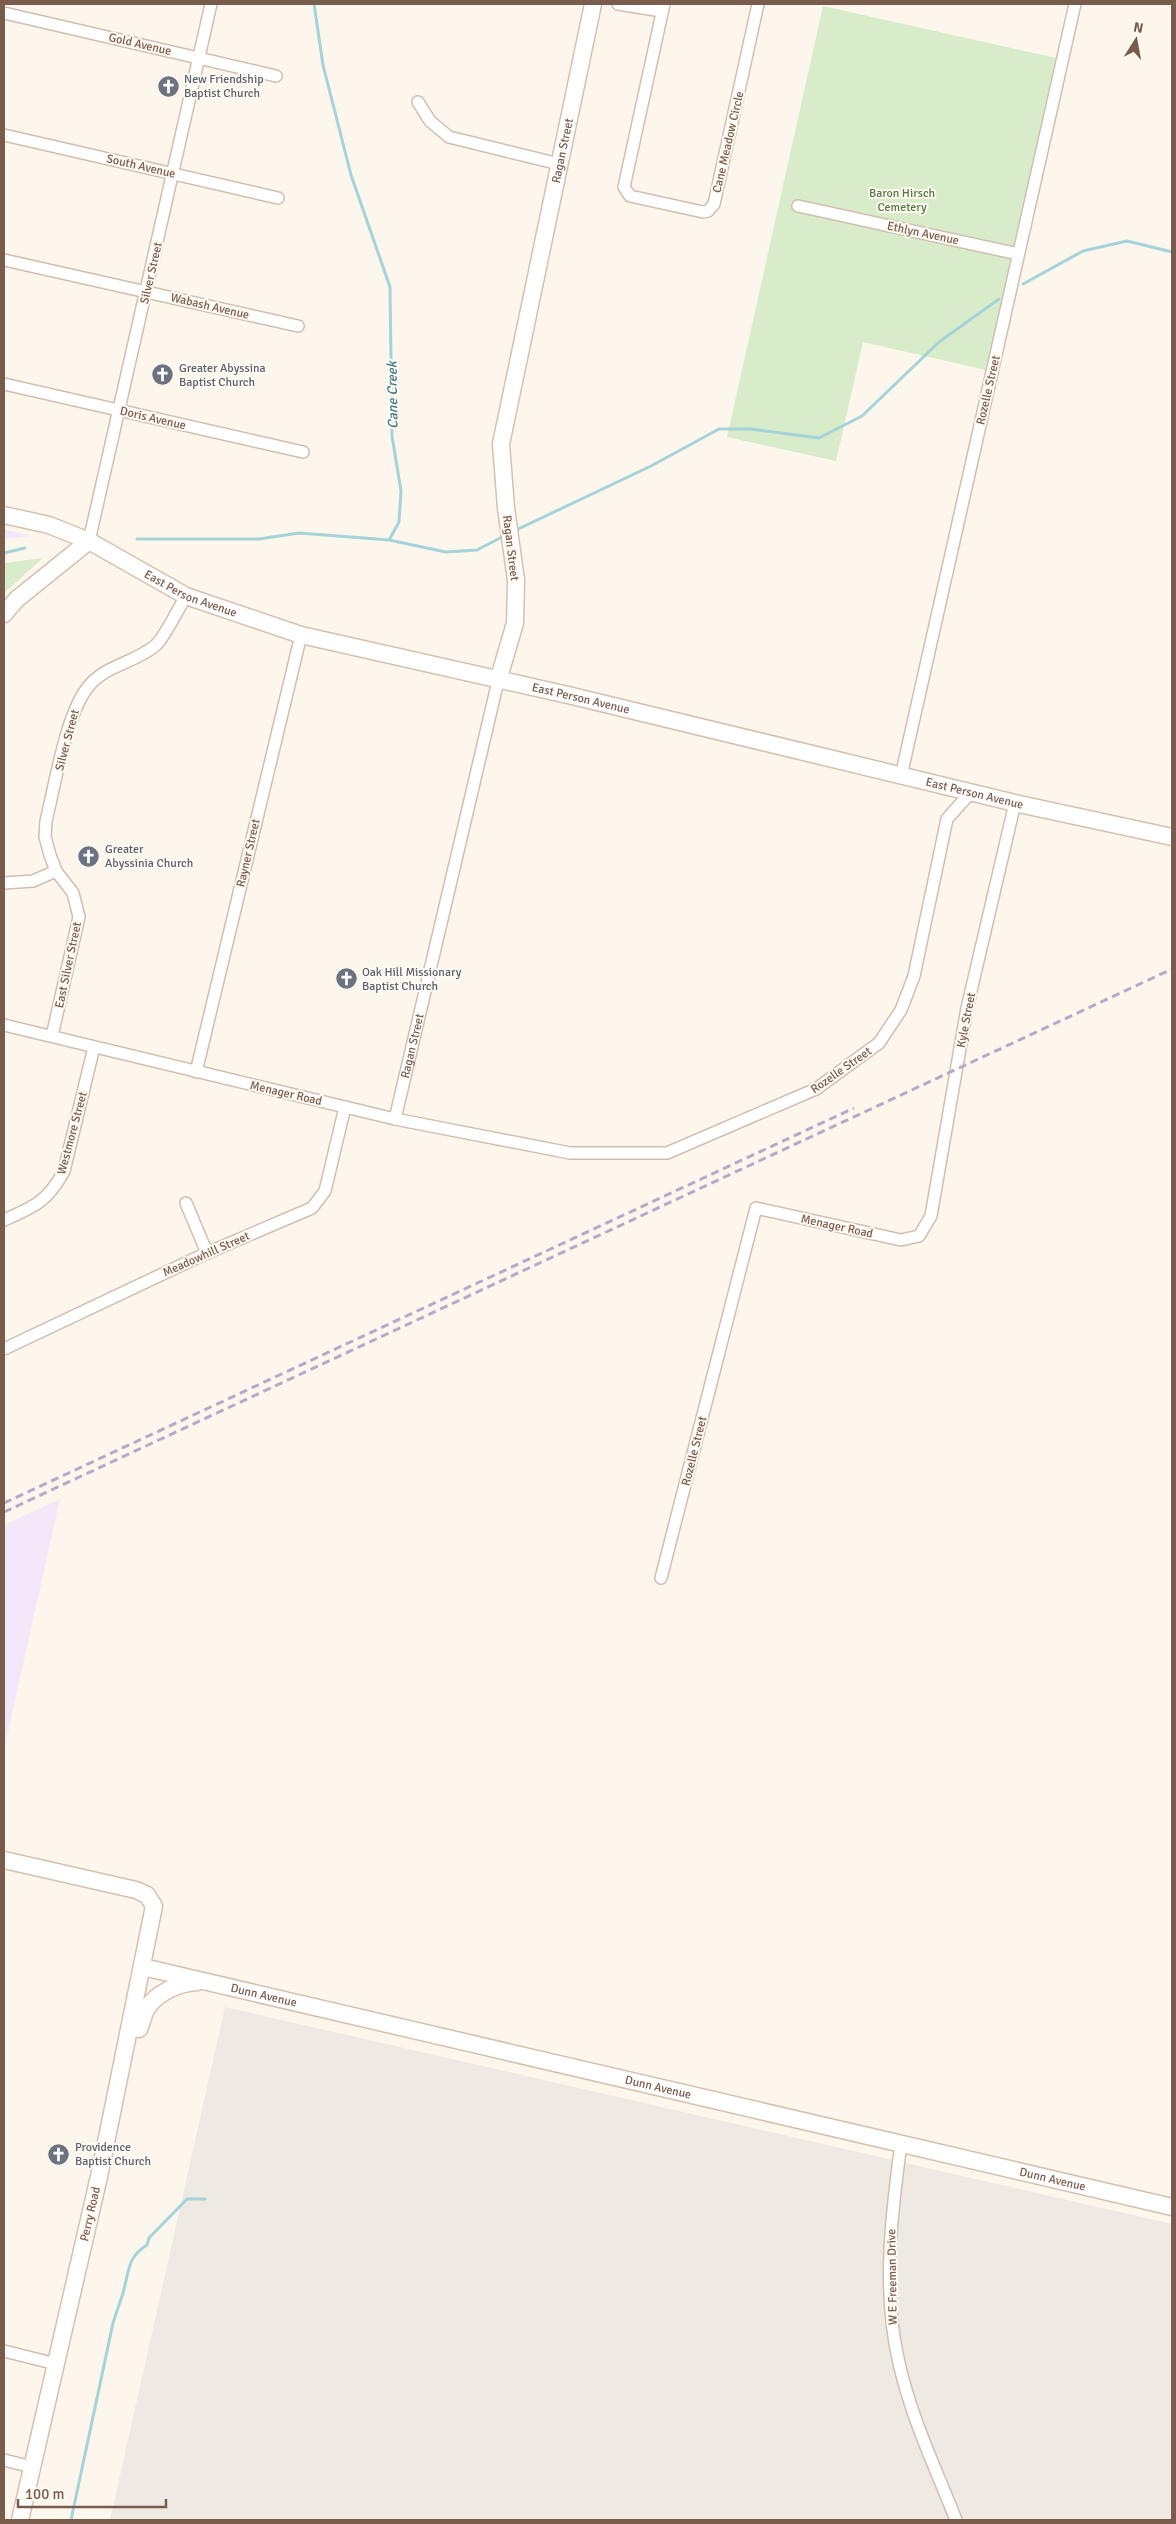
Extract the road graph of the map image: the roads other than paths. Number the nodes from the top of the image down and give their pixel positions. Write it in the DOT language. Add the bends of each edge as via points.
graph roads {
  1 [pos="211,4"];
  2 [pos="593,4"];
  3 [pos="618,4"];
  4 [pos="758,4"];
  5 [pos="1075,4"];
  6 [pos="663,8"];
  7 [pos="4,13"];
  8 [pos="199,58"];
  9 [pos="276,76"];
  10 [pos="418,102"];
  11 [pos="4,135"];
  12 [pos="559,164"];
  13 [pos="173,174"];
  14 [pos="278,198"];
  15 [pos="798,206"];
  16 [pos="1018,254"];
  17 [pos="4,260"];
  18 [pos="146,292"];
  19 [pos="298,326"];
  20 [pos="4,384"];
  21 [pos="120,411"];
  22 [pos="303,452"];
  23 [pos="4,515"];
  24 [pos="89,541"];
  25 [pos="186,596"];
  26 [pos="4,614"];
  27 [pos="300,635"];
  28 [pos="498,681"];
  29 [pos="901,776"];
  30 [pos="972,791"];
  31 [pos="1015,804"];
  32 [pos="1172,837"];
  33 [pos="56,871"];
  34 [pos="4,883"];
  35 [pos="4,1025"];
  36 [pos="52,1036"];
  37 [pos="94,1047"];
  38 [pos="196,1072"];
  39 [pos="345,1106"];
  40 [pos="395,1119"];
  41 [pos="570,1153"];
  42 [pos="186,1203"];
  43 [pos="756,1208"];
  44 [pos="4,1220"];
  45 [pos="918,1236"];
  46 [pos="207,1253"];
  47 [pos="4,1349"];
  48 [pos="661,1578"];
  49 [pos="4,1860"];
  50 [pos="143,1967"];
  51 [pos="204,1981"];
  52 [pos="122,2070"];
  53 [pos="901,2144"];
  54 [pos="1172,2208"];
  55 [pos="4,2351"];
  56 [pos="56,2364"];
  57 [pos="4,2460"];
  58 [pos="32,2467"];
  59 [pos="20,2520"];
  60 [pos="956,2520"];
  1 -- 8 [label="street, Silver Street"];
  2 -- 12 [label="main road, Ragan Street"];
  3 -- 6 [label="street"];
  4 -- 6 [label="street, Cane Meadow Circle" via="714,204 708,212 630,196 624,187"];
  5 -- 16 [label="street, Rozelle Street"];
  7 -- 8 [label="street, Gold Avenue"];
  8 -- 9 [label="street, Gold Avenue"];
  8 -- 13 [label="street, Silver Street"];
  10 -- 12 [label="street" via="430,121 449,137"];
  11 -- 13 [label="street, South Avenue"];
  12 -- 28 [label="main road, Ragan Street" via="501,444 516,580 515,623"];
  13 -- 14 [label="street, South Avenue"];
  13 -- 18 [label="street, Silver Street"];
  15 -- 16 [label="street, Ethlyn Avenue"];
  16 -- 29 [label="street, Rozelle Street"];
  17 -- 18 [label="street, Wabash Avenue"];
  18 -- 19 [label="street, Wabash Avenue"];
  18 -- 21 [label="street, Silver Street"];
  20 -- 21 [label="street, Doris Avenue"];
  21 -- 22 [label="street, Doris Avenue"];
  21 -- 24 [label="street, Silver Street"];
  23 -- 24 [label="main road, East Person Avenue" via="49,525"];
  24 -- 25 [label="main road, East Person Avenue"];
  24 -- 26 [label="main road" via="17,599"];
  25 -- 27 [label="main road, East Person Avenue"];
  25 -- 33 [label="street, Silver Street" via="156,644 104,672 88,685 75,705 46,821 45,837"];
  27 -- 28 [label="main road, East Person Avenue"];
  27 -- 38 [label="street, Rayner Street"];
  28 -- 29 [label="main road, East Person Avenue"];
  28 -- 40 [label="street, Ragan Street"];
  29 -- 30 [label="main road, East Person Avenue"];
  30 -- 31 [label="main road, East Person Avenue"];
  30 -- 41 [label="street, Rozelle Street" via="947,819 914,976 901,1010 879,1043 816,1089 666,1153"];
  31 -- 32 [label="main road, East Person Avenue"];
  31 -- 45 [label="street, Kyle Street" via="967,1008 932,1216"];
  33 -- 34 [label="street" via="32,880"];
  33 -- 36 [label="street, East Silver Street" via="73,893 78,917"];
  35 -- 36 [label="street, Menager Road"];
  36 -- 37 [label="street, Menager Road"];
  37 -- 38 [label="street, Menager Road"];
  37 -- 44 [label="street, Westmore Street" via="58,1183 35,1207"];
  38 -- 39 [label="street, Menager Road"];
  39 -- 40 [label="street, Menager Road"];
  39 -- 46 [label="street, Meadowhill Street" via="325,1191 312,1208"];
  40 -- 41 [label="street, Menager Road"];
  42 -- 46 [label="street"];
  43 -- 45 [label="street, Menager Road" via="901,1240"];
  43 -- 48 [label="street, Rozelle Street"];
  46 -- 47 [label="street, Meadowhill Street"];
  49 -- 50 [label="main road, Perry Road" via="147,1895 154,1906"];
  50 -- 51 [label="main road, Dunn Avenue"];
  50 -- 52 [label="main road, Perry Road"];
  51 -- 52 [label="main road" via="177,1987 159,1996 146,2009"];
  51 -- 53 [label="main road, Dunn Avenue"];
  52 -- 56 [label="main road, Perry Road"];
  53 -- 54 [label="main road, Dunn Avenue"];
  53 -- 60 [label="street, W E Freeman Drive" via="891,2218 891,2316 904,2380"];
  55 -- 56 [label="street"];
  56 -- 58 [label="main road, Perry Road"];
  57 -- 58 [label="street"];
  58 -- 59 [label="main road, Perry Road"];
}
